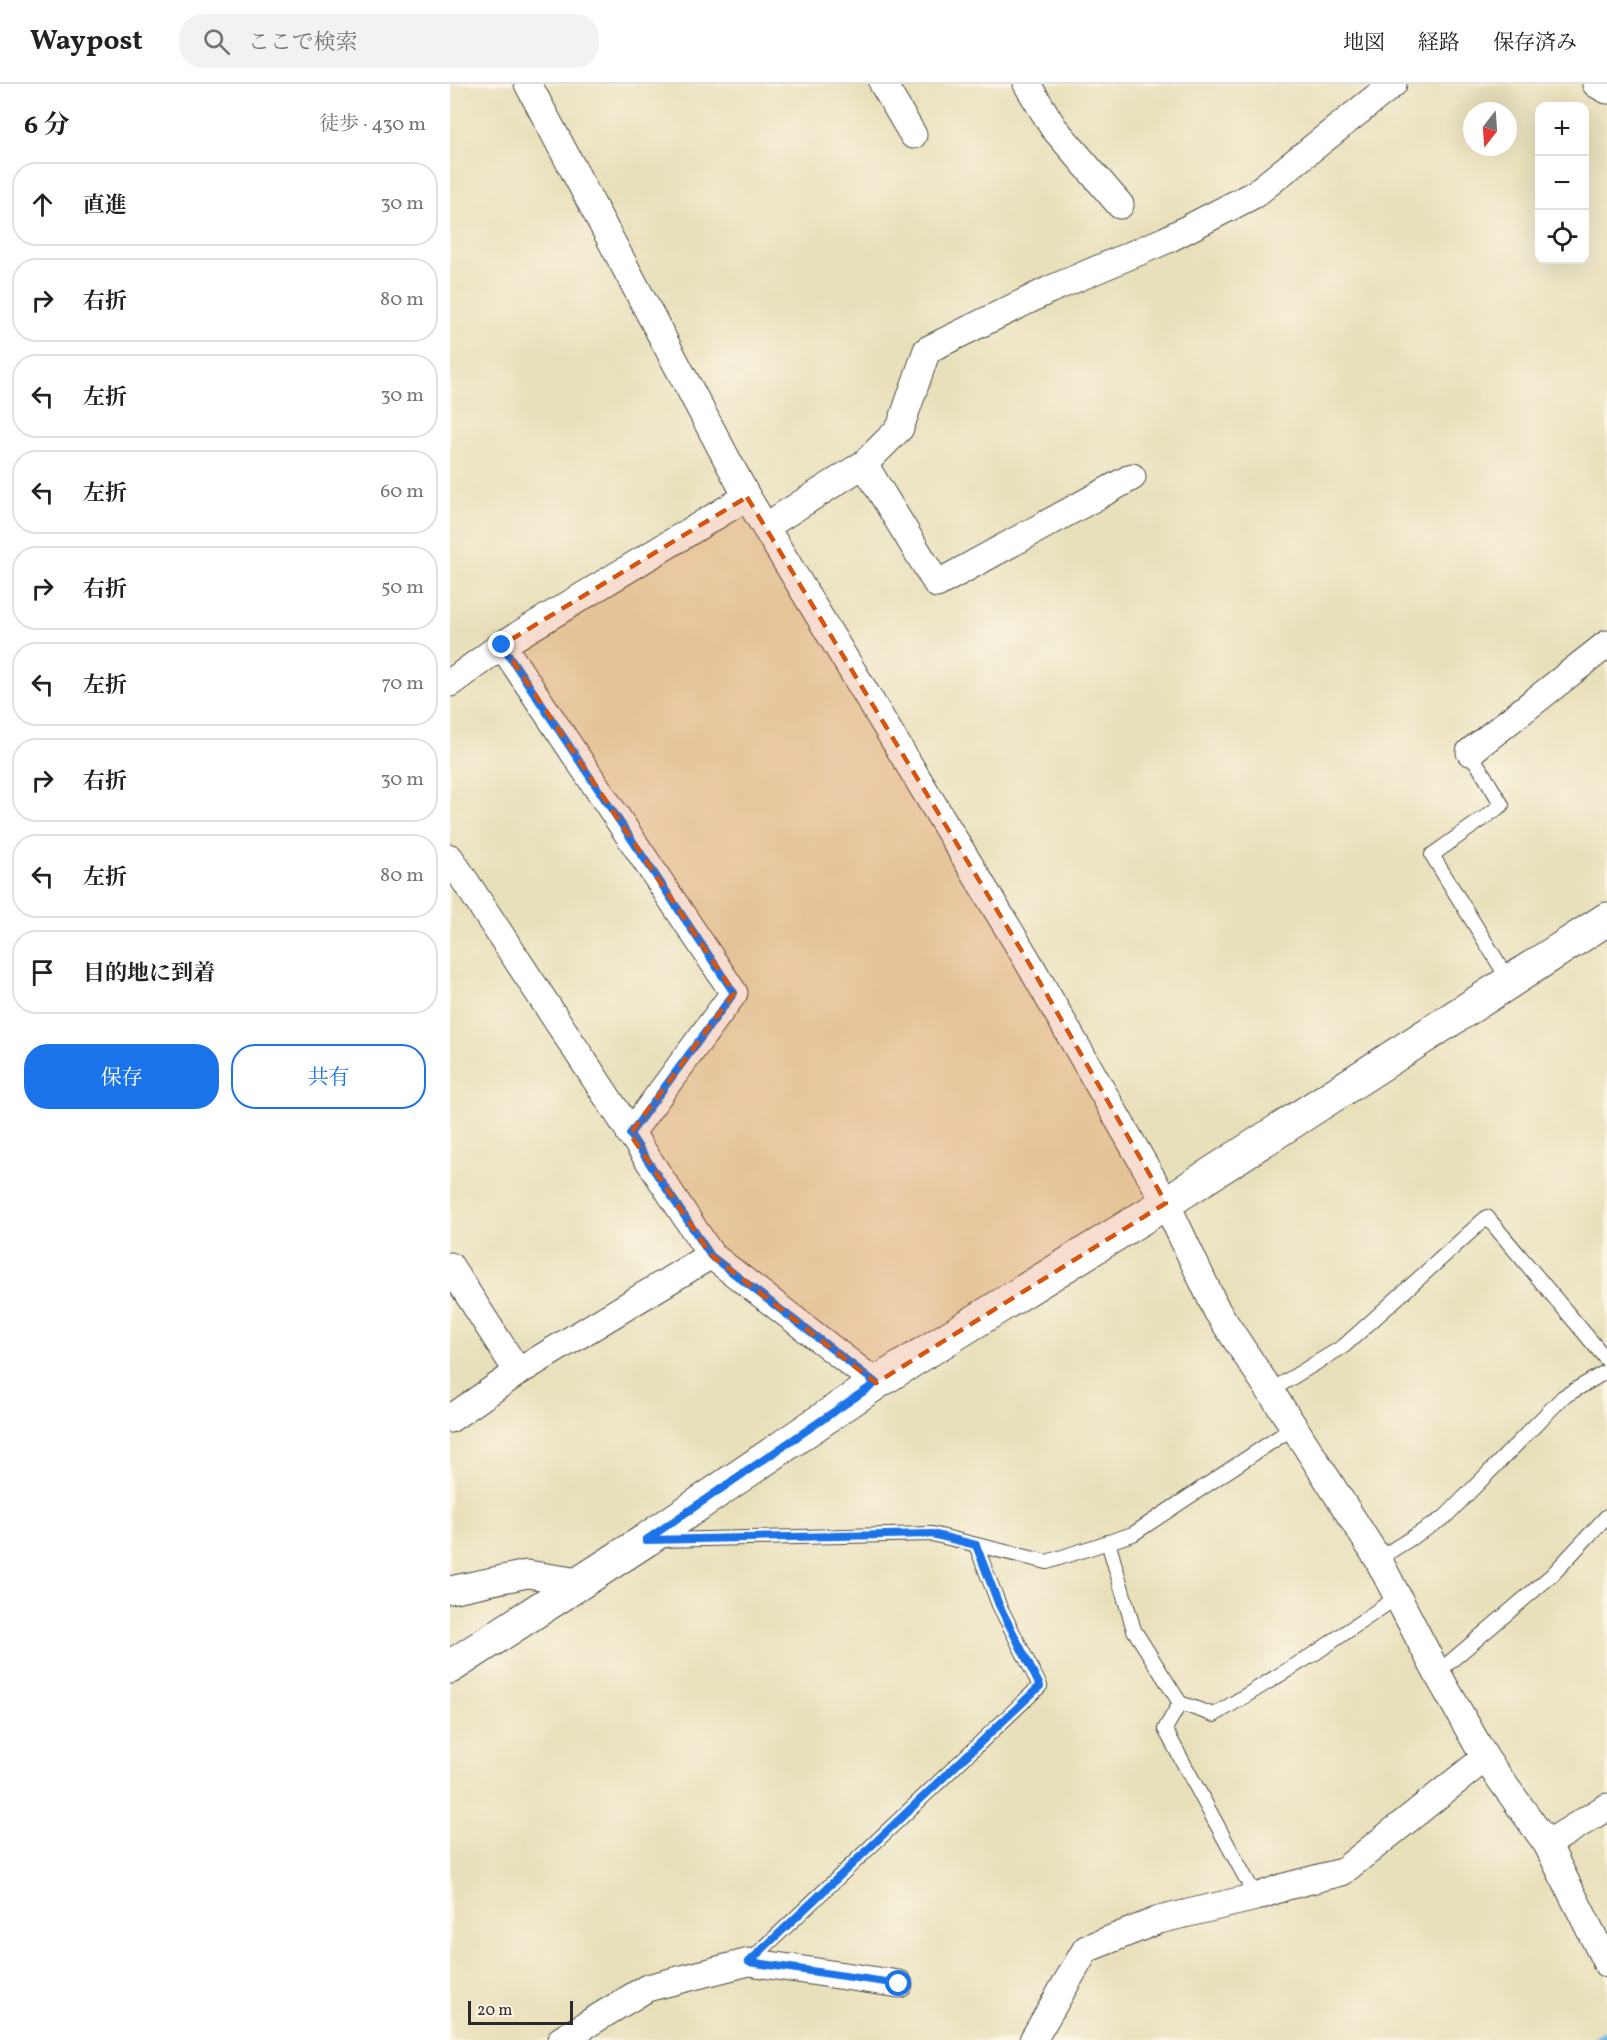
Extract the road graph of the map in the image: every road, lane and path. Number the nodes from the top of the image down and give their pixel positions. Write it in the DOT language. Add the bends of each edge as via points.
graph roads {
  1 [pos="528,84"];
  2 [pos="882,84"];
  3 [pos="1027,84"];
  4 [pos="1393,84"];
  5 [pos="1596,84"];
  6 [pos="1607,90"];
  7 [pos="914,135"];
  8 [pos="1120,205"];
  9 [pos="864,464"];
  10 [pos="1132,477"];
  11 [pos="747,496"];
  12 [pos="765,527"];
  13 [pos="1607,644"];
  14 [pos="502,645"];
  15 [pos="450,683"];
  16 [pos="1470,752"];
  17 [pos="450,858"];
  18 [pos="1607,919"];
  19 [pos="1510,982"];
  20 [pos="630,1134"];
  21 [pos="1166,1203"];
  22 [pos="711,1256"];
  23 [pos="450,1266"];
  24 [pos="1607,1360"];
  25 [pos="1607,1371"];
  26 [pos="518,1372"];
  27 [pos="876,1383"];
  28 [pos="1270,1391"];
  29 [pos="450,1419"];
  30 [pos="1294,1427"];
  31 [pos="1607,1516"];
  32 [pos="646,1540"];
  33 [pos="1108,1542"];
  34 [pos="976,1545"];
  35 [pos="1377,1559"];
  36 [pos="580,1582"];
  37 [pos="450,1590"];
  38 [pos="1397,1598"];
  39 [pos="450,1667"];
  40 [pos="1437,1673"];
  41 [pos="1180,1703"];
  42 [pos="1485,1758"];
  43 [pos="1607,1807"];
  44 [pos="1546,1844"];
  45 [pos="1256,1897"];
  46 [pos="749,1962"];
  47 [pos="1607,1964"];
  48 [pos="899,1984"];
  49 [pos="561,2040"];
  50 [pos="1033,2040"];
  1 -- 11 [label="street"];
  2 -- 7 [label="street"];
  3 -- 8 [label="street" via="1053,127"];
  4 -- 9 [label="street" via="1255,194 1166,240 1049,290 927,350 900,428"];
  5 -- 6 [label="street"];
  9 -- 10 [label="street" via="937,584"];
  9 -- 12 [label="street"];
  11 -- 12 [label="street"];
  11 -- 14 [label="street"];
  12 -- 21 [label="street" via="1026,958"];
  13 -- 16 [label="street"];
  14 -- 15 [label="street"];
  14 -- 20 [label="street" via="734,993"];
  16 -- 19 [label="lane" via="1502,805 1432,855"];
  17 -- 20 [label="street"];
  18 -- 19 [label="street"];
  19 -- 21 [label="street"];
  20 -- 22 [label="street"];
  21 -- 27 [label="street"];
  21 -- 28 [label="street" via="1217,1311"];
  22 -- 26 [label="street"];
  22 -- 27 [label="street"];
  23 -- 26 [label="street"];
  24 -- 28 [label="lane" via="1487,1217 1344,1346"];
  25 -- 35 [label="lane" via="1563,1397 1445,1517"];
  26 -- 29 [label="street"];
  27 -- 32 [label="street"];
  28 -- 30 [label="street"];
  30 -- 33 [label="lane" via="1134,1534"];
  30 -- 35 [label="street"];
  31 -- 40 [label="lane" via="1552,1575"];
  32 -- 34 [label="lane" via="932,1534"];
  32 -- 36 [label="street"];
  33 -- 34 [label="lane" via="1047,1562"];
  33 -- 41 [label="lane" via="1134,1630"];
  34 -- 46 [label="lane" via="999,1605 1040,1686"];
  35 -- 38 [label="street"];
  36 -- 37 [label="street" via="527,1574"];
  36 -- 39 [label="street"];
  38 -- 40 [label="street"];
  38 -- 41 [label="lane" via="1214,1715"];
  40 -- 42 [label="street"];
  41 -- 45 [label="lane" via="1165,1729"];
  42 -- 44 [label="street"];
  42 -- 45 [label="street" via="1342,1872"];
  43 -- 44 [label="street"];
  44 -- 47 [label="street"];
  45 -- 50 [label="street" via="1159,1920 1086,1949"];
  46 -- 48 [label="street"];
  46 -- 49 [label="street" via="647,1988"];
}
